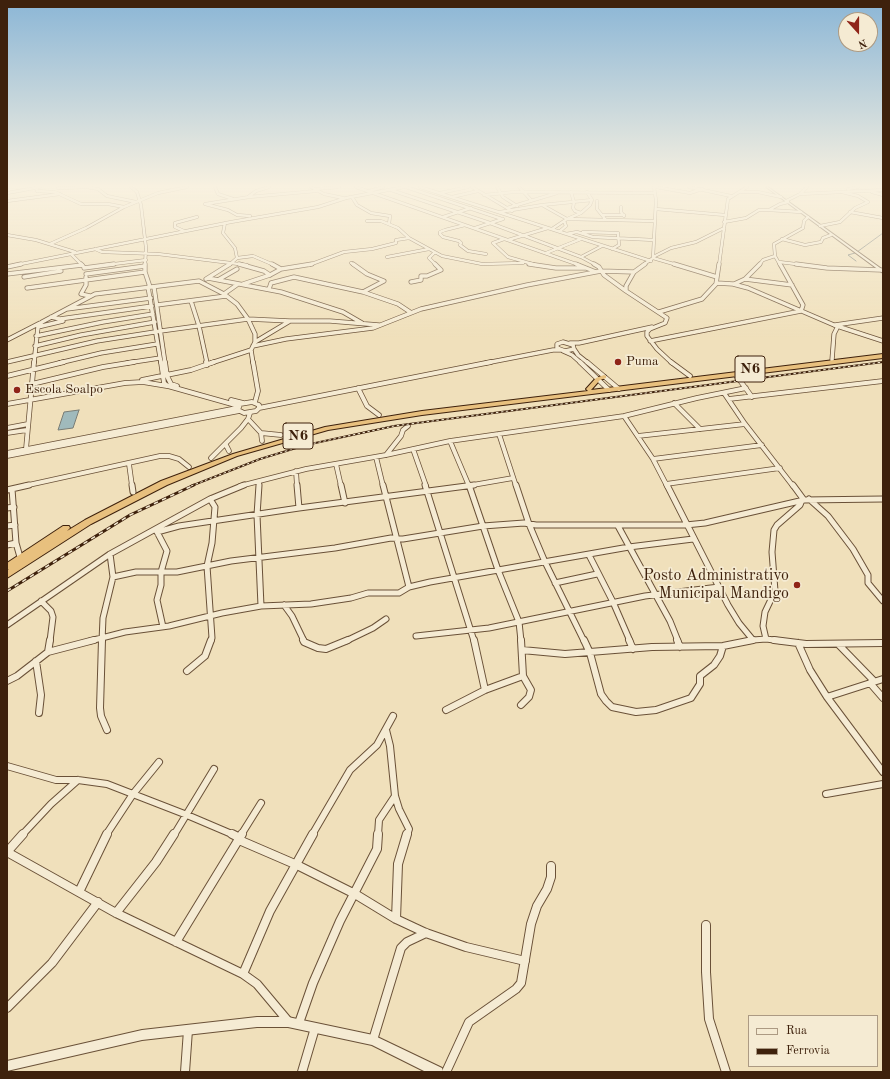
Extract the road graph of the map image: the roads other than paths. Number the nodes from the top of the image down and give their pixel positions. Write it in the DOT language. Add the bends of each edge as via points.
graph roads {
  1 [pos="27,237"];
  2 [pos="65,237"];
  3 [pos="153,237"];
  4 [pos="226,237"];
  5 [pos="443,237"];
  6 [pos="500,237"];
  7 [pos="516,237"];
  8 [pos="529,237"];
  9 [pos="576,237"];
  10 [pos="598,237"];
  11 [pos="705,237"];
  12 [pos="723,237"];
  13 [pos="786,237"];
  14 [pos="825,237"];
  15 [pos="834,237"];
  16 [pos="409,238"];
  17 [pos="145,239"];
  18 [pos="504,239"];
  19 [pos="581,239"];
  20 [pos="619,239"];
  21 [pos="782,239"];
  22 [pos="508,240"];
  23 [pos="654,240"];
  24 [pos="50,244"];
  25 [pos="602,246"];
  26 [pos="429,248"];
  27 [pos="558,248"];
  28 [pos="95,249"];
  29 [pos="612,249"];
  30 [pos="76,253"];
  31 [pos="434,253"];
  32 [pos="546,253"];
  33 [pos="71,254"];
  34 [pos="146,254"];
  35 [pos="486,254"];
  36 [pos="775,256"];
  37 [pos="387,257"];
  38 [pos="581,257"];
  39 [pos="237,258"];
  40 [pos="653,259"];
  41 [pos="146,260"];
  42 [pos="779,262"];
  43 [pos="351,263"];
  44 [pos="523,263"];
  45 [pos="230,264"];
  46 [pos="145,266"];
  47 [pos="7,267"];
  48 [pos="83,267"];
  49 [pos="587,268"];
  50 [pos="237,269"];
  51 [pos="280,269"];
  52 [pos="882,270"];
  53 [pos="145,272"];
  54 [pos="597,272"];
  55 [pos="601,272"];
  56 [pos="634,272"];
  57 [pos="7,274"];
  58 [pos="86,274"];
  59 [pos="270,275"];
  60 [pos="24,277"];
  61 [pos="717,277"];
  62 [pos="208,278"];
  63 [pos="86,279"];
  64 [pos="745,279"];
  65 [pos="199,280"];
  66 [pos="218,280"];
  67 [pos="411,282"];
  68 [pos="717,283"];
  69 [pos="238,284"];
  70 [pos="243,284"];
  71 [pos="733,284"];
  72 [pos="792,285"];
  73 [pos="151,287"];
  74 [pos="28,288"];
  75 [pos="269,289"];
  76 [pos="626,290"];
  77 [pos="363,292"];
  78 [pos="155,294"];
  79 [pos="225,295"];
  80 [pos="90,296"];
  81 [pos="191,301"];
  82 [pos="154,308"];
  83 [pos="64,310"];
  84 [pos="801,311"];
  85 [pos="410,312"];
  86 [pos="659,312"];
  87 [pos="51,317"];
  88 [pos="79,317"];
  89 [pos="883,318"];
  90 [pos="248,319"];
  91 [pos="290,321"];
  92 [pos="42,322"];
  93 [pos="362,323"];
  94 [pos="199,326"];
  95 [pos="380,326"];
  96 [pos="657,326"];
  97 [pos="836,326"];
  98 [pos="38,327"];
  99 [pos="161,334"];
  100 [pos="36,336"];
  101 [pos="156,337"];
  102 [pos="7,340"];
  103 [pos="883,340"];
  104 [pos="650,342"];
  105 [pos="570,343"];
  106 [pos="579,343"];
  107 [pos="35,346"];
  108 [pos="253,346"];
  109 [pos="556,346"];
  110 [pos="574,348"];
  111 [pos="562,350"];
  112 [pos="164,351"];
  113 [pos="159,354"];
  114 [pos="883,355"];
  115 [pos="34,356"];
  116 [pos="832,360"];
  117 [pos="7,362"];
  118 [pos="165,362"];
  119 [pos="160,363"];
  120 [pos="207,365"];
  121 [pos="166,368"];
  122 [pos="161,369"];
  123 [pos="33,370"];
  124 [pos="736,375"];
  125 [pos="7,376"];
  126 [pos="167,376"];
  127 [pos="690,376"];
  128 [pos="162,377"];
  129 [pos="604,377"];
  130 [pos="597,380"];
  131 [pos="883,381"];
  132 [pos="125,383"];
  133 [pos="32,384"];
  134 [pos="168,386"];
  135 [pos="618,387"];
  136 [pos="358,388"];
  137 [pos="746,388"];
  138 [pos="589,389"];
  139 [pos="607,389"];
  140 [pos="724,393"];
  141 [pos="752,397"];
  142 [pos="729,399"];
  143 [pos="30,400"];
  144 [pos="243,403"];
  145 [pos="674,403"];
  146 [pos="7,404"];
  147 [pos="257,405"];
  148 [pos="238,408"];
  149 [pos="250,413"];
  150 [pos="379,415"];
  151 [pos="624,416"];
  152 [pos="248,418"];
  153 [pos="28,424"];
  154 [pos="744,424"];
  155 [pos="408,426"];
  156 [pos="7,428"];
  157 [pos="700,429"];
  158 [pos="27,430"];
  159 [pos="7,433"];
  160 [pos="260,433"];
  161 [pos="499,434"];
  162 [pos="281,435"];
  163 [pos="638,436"];
  164 [pos="262,441"];
  165 [pos="450,442"];
  166 [pos="762,445"];
  167 [pos="227,448"];
  168 [pos="26,449"];
  169 [pos="413,449"];
  170 [pos="7,453"];
  171 [pos="386,455"];
  172 [pos="7,456"];
  173 [pos="376,457"];
  174 [pos="653,459"];
  175 [pos="129,464"];
  176 [pos="336,464"];
  177 [pos="189,467"];
  178 [pos="780,468"];
  179 [pos="296,471"];
  180 [pos="513,478"];
  181 [pos="259,481"];
  182 [pos="666,484"];
  183 [pos="469,486"];
  184 [pos="10,490"];
  185 [pos="133,492"];
  186 [pos="428,492"];
  187 [pos="385,498"];
  188 [pos="210,499"];
  189 [pos="883,499"];
  190 [pos="805,500"];
  191 [pos="345,503"];
  192 [pos="14,507"];
  193 [pos="7,508"];
  194 [pos="299,508"];
  195 [pos="257,515"];
  196 [pos="215,521"];
  197 [pos="15,524"];
  198 [pos="529,524"];
  199 [pos="686,525"];
  200 [pos="7,526"];
  201 [pos="483,526"];
  202 [pos="618,526"];
  203 [pos="156,530"];
  204 [pos="442,531"];
  205 [pos="396,539"];
  206 [pos="693,540"];
  207 [pos="16,543"];
  208 [pos="7,545"];
  209 [pos="630,547"];
  210 [pos="110,554"];
  211 [pos="589,556"];
  212 [pos="20,557"];
  213 [pos="259,558"];
  214 [pos="545,562"];
  215 [pos="7,566"];
  216 [pos="207,566"];
  217 [pos="498,570"];
  218 [pos="161,572"];
  219 [pos="597,574"];
  220 [pos="7,575"];
  221 [pos="113,577"];
  222 [pos="454,578"];
  223 [pos="555,582"];
  224 [pos="409,587"];
  225 [pos="719,587"];
  226 [pos="657,595"];
  227 [pos="41,601"];
  228 [pos="883,601"];
  229 [pos="613,602"];
  230 [pos="284,605"];
  231 [pos="261,606"];
  232 [pos="569,612"];
  233 [pos="211,615"];
  234 [pos="386,619"];
  235 [pos="519,622"];
  236 [pos="7,625"];
  237 [pos="163,627"];
  238 [pos="472,630"];
  239 [pos="416,636"];
  240 [pos="104,637"];
  241 [pos="766,639"];
  242 [pos="753,640"];
  243 [pos="798,643"];
  244 [pos="883,643"];
  245 [pos="838,644"];
  246 [pos="723,646"];
  247 [pos="680,647"];
  248 [pos="633,649"];
  249 [pos="522,650"];
  250 [pos="48,652"];
  251 [pos="590,653"];
  252 [pos="36,661"];
  253 [pos="186,671"];
  254 [pos="523,676"];
  255 [pos="883,679"];
  256 [pos="7,681"];
  257 [pos="872,682"];
  258 [pos="485,690"];
  259 [pos="827,697"];
  260 [pos="883,698"];
  261 [pos="521,705"];
  262 [pos="446,710"];
  263 [pos="39,713"];
  264 [pos="393,716"];
  265 [pos="108,730"];
  266 [pos="386,730"];
  267 [pos="160,762"];
  268 [pos="7,766"];
  269 [pos="214,769"];
  270 [pos="883,772"];
  271 [pos="78,780"];
  272 [pos="883,784"];
  273 [pos="133,794"];
  274 [pos="826,794"];
  275 [pos="395,796"];
  276 [pos="261,803"];
  277 [pos="187,815"];
  278 [pos="239,839"];
  279 [pos="7,852"];
  280 [pos="297,865"];
  281 [pos="551,866"];
  282 [pos="79,892"];
  283 [pos="355,894"];
  284 [pos="98,902"];
  285 [pos="116,913"];
  286 [pos="396,919"];
  287 [pos="706,925"];
  288 [pos="426,933"];
  289 [pos="176,942"];
  290 [pos="526,960"];
  291 [pos="243,974"];
  292 [pos="7,1008"];
  293 [pos="293,1022"];
  294 [pos="316,1027"];
  295 [pos="188,1030"];
  296 [pos="373,1040"];
  297 [pos="7,1066"];
  298 [pos="7,1070"];
  299 [pos="185,1072"];
  300 [pos="302,1072"];
  301 [pos="438,1072"];
  302 [pos="446,1072"];
  303 [pos="726,1072"];
  1 -- 24 [label="street"];
  2 -- 24 [label="street"];
  3 -- 17 [label="street"];
  4 -- 39 [label="street" via="235,248"];
  5 -- 35 [label="street" via="462,243 460,245 467,251"];
  6 -- 18 [label="street"];
  7 -- 22 [label="street"];
  8 -- 27 [label="street"];
  9 -- 19 [label="street"];
  10 -- 20 [label="street"];
  11 -- 40 [label="street" via="671,248"];
  12 -- 61 [label="street"];
  13 -- 21 [label="street"];
  14 -- 21 [label="street" via="821,242 805,245"];
  15 -- 52 [label="street"];
  16 -- 26 [label="street"];
  16 -- 51 [label="street" via="372,249 344,252 310,265"];
  17 -- 28 [label="street"];
  17 -- 34 [label="street"];
  18 -- 22 [label="street"];
  18 -- 44 [label="street" via="493,243 508,257"];
  19 -- 25 [label="street"];
  19 -- 27 [label="street"];
  20 -- 23 [label="street"];
  20 -- 29 [label="street" via="619,245"];
  21 -- 36 [label="street" via="774,244"];
  22 -- 32 [label="street"];
  23 -- 40 [label="street"];
  24 -- 30 [label="street"];
  25 -- 29 [label="street"];
  25 -- 38 [label="street"];
  26 -- 31 [label="street"];
  26 -- 37 [label="street"];
  27 -- 32 [label="street"];
  27 -- 38 [label="street"];
  28 -- 30 [label="street"];
  28 -- 34 [label="street" via="102,252"];
  29 -- 40 [label="street"];
  30 -- 33 [label="street"];
  31 -- 44 [label="street" via="482,264"];
  31 -- 67 [label="street" via="429,258 441,270"];
  32 -- 49 [label="street"];
  33 -- 47 [label="street"];
  33 -- 48 [label="street"];
  34 -- 41 [label="street"];
  34 -- 45 [label="street"];
  36 -- 42 [label="street"];
  36 -- 64 [label="street" via="763,260"];
  38 -- 55 [label="street" via="599,267"];
  39 -- 45 [label="street"];
  39 -- 51 [label="street" via="253,256"];
  40 -- 56 [label="street"];
  40 -- 61 [label="street"];
  41 -- 46 [label="street"];
  41 -- 48 [label="street"];
  42 -- 52 [label="street" via="827,268"];
  42 -- 72 [label="street"];
  43 -- 77 [label="street" via="384,281"];
  44 -- 49 [label="street" via="556,268"];
  45 -- 59 [label="street" via="248,266"];
  45 -- 62 [label="street"];
  46 -- 53 [label="street"];
  46 -- 58 [label="street"];
  48 -- 57 [label="street"];
  48 -- 58 [label="street"];
  48 -- 60 [label="street"];
  49 -- 54 [label="street"];
  50 -- 66 [label="street"];
  51 -- 59 [label="street"];
  53 -- 63 [label="street"];
  53 -- 73 [label="street"];
  54 -- 55 [label="street"];
  54 -- 85 [label="street"];
  55 -- 56 [label="street"];
  55 -- 76 [label="street"];
  56 -- 76 [label="street"];
  58 -- 63 [label="street"];
  59 -- 70 [label="street"];
  61 -- 68 [label="street"];
  62 -- 65 [label="street"];
  62 -- 66 [label="street"];
  63 -- 74 [label="street"];
  63 -- 80 [label="street" via="81,294"];
  64 -- 71 [label="street"];
  64 -- 72 [label="street"];
  65 -- 73 [label="street"];
  65 -- 79 [label="street"];
  66 -- 69 [label="street"];
  68 -- 71 [label="street"];
  68 -- 86 [label="street" via="702,299"];
  69 -- 70 [label="street"];
  69 -- 79 [label="street"];
  70 -- 75 [label="street"];
  71 -- 84 [label="street"];
  72 -- 84 [label="street" via="803,306"];
  73 -- 78 [label="street"];
  73 -- 80 [label="street"];
  73 -- 82 [label="street"];
  75 -- 77 [label="street" via="271,283 294,277"];
  75 -- 93 [label="street" via="343,312"];
  76 -- 86 [label="street"];
  77 -- 85 [label="street" via="398,304"];
  78 -- 82 [label="street"];
  78 -- 82 [label="street"];
  79 -- 81 [label="street"];
  79 -- 90 [label="street" via="237,304"];
  80 -- 83 [label="street"];
  81 -- 82 [label="street"];
  81 -- 94 [label="street"];
  82 -- 83 [label="street"];
  82 -- 88 [label="street"];
  82 -- 99 [label="street"];
  82 -- 100 [label="street"];
  82 -- 101 [label="street"];
  82 -- 107 [label="street" via="81,335"];
  83 -- 87 [label="street"];
  84 -- 97 [label="street"];
  84 -- 104 [label="street"];
  85 -- 95 [label="street"];
  86 -- 96 [label="street" via="667,320"];
  87 -- 88 [label="street"];
  87 -- 92 [label="street"];
  88 -- 98 [label="street"];
  89 -- 97 [label="street"];
  90 -- 91 [label="street"];
  90 -- 94 [label="street"];
  90 -- 108 [label="street" via="255,334"];
  91 -- 93 [label="street"];
  91 -- 108 [label="street" via="279,326"];
  92 -- 98 [label="street"];
  92 -- 102 [label="street"];
  93 -- 95 [label="street"];
  94 -- 99 [label="street"];
  94 -- 120 [label="street"];
  95 -- 108 [label="street"];
  96 -- 104 [label="street" via="647,332"];
  96 -- 106 [label="street"];
  97 -- 103 [label="street"];
  97 -- 116 [label="street"];
  98 -- 100 [label="street"];
  99 -- 101 [label="street"];
  99 -- 101 [label="street"];
  99 -- 112 [label="street"];
  100 -- 107 [label="street"];
  101 -- 113 [label="street"];
  101 -- 115 [label="street" via="98,342"];
  101 -- 123 [label="street" via="101,354"];
  104 -- 127 [label="street" via="677,368"];
  105 -- 106 [label="street"];
  105 -- 109 [label="street" via="559,343"];
  105 -- 110 [label="street"];
  106 -- 110 [label="street"];
  107 -- 115 [label="street"];
  108 -- 120 [label="street"];
  108 -- 147 [label="street" via="258,386"];
  109 -- 111 [label="street"];
  109 -- 147 [label="street"];
  110 -- 111 [label="street"];
  110 -- 129 [label="street" via="578,355"];
  111 -- 130 [label="street" via="572,355"];
  111 -- 136 [label="street"];
  112 -- 113 [label="street"];
  112 -- 118 [label="street"];
  113 -- 119 [label="street"];
  113 -- 133 [label="street"];
  114 -- 116 [label="highway, N6"];
  114 -- 124 [label="highway, N6"];
  115 -- 117 [label="street"];
  115 -- 123 [label="street"];
  116 -- 127 [label="highway, N6"];
  118 -- 119 [label="street"];
  118 -- 121 [label="street"];
  119 -- 122 [label="street"];
  120 -- 126 [label="street"];
  121 -- 122 [label="street"];
  121 -- 126 [label="street"];
  122 -- 128 [label="street"];
  123 -- 125 [label="street"];
  123 -- 133 [label="street"];
  124 -- 135 [label="highway, N6"];
  124 -- 137 [label="street"];
  126 -- 128 [label="street"];
  126 -- 144 [label="street" via="175,385"];
  127 -- 135 [label="highway, N6"];
  128 -- 132 [label="street"];
  128 -- 134 [label="street"];
  129 -- 130 [label="highway"];
  129 -- 135 [label="street"];
  130 -- 138 [label="highway"];
  130 -- 139 [label="street"];
  131 -- 141 [label="street"];
  132 -- 134 [label="street" via="143,382"];
  132 -- 143 [label="street"];
  133 -- 143 [label="street"];
  134 -- 148 [label="street"];
  135 -- 139 [label="highway, N6"];
  136 -- 147 [label="street"];
  136 -- 150 [label="street" via="367,406"];
  137 -- 140 [label="street"];
  137 -- 141 [label="street"];
  138 -- 139 [label="highway, N6"];
  138 -- 150 [label="highway, N6"];
  139 -- 220 [label="highway, N6" via="360,422 296,436 254,449 199,468 120,504 63,537"];
  140 -- 142 [label="street"];
  140 -- 145 [label="street"];
  141 -- 142 [label="street"];
  142 -- 154 [label="street"];
  143 -- 146 [label="street"];
  143 -- 153 [label="street"];
  144 -- 147 [label="street"];
  144 -- 148 [label="street"];
  145 -- 151 [label="street"];
  145 -- 157 [label="street"];
  147 -- 149 [label="street"];
  148 -- 149 [label="street"];
  148 -- 168 [label="street"];
  148 -- 172 [label="street"];
  149 -- 152 [label="street"];
  150 -- 162 [label="highway, N6"];
  151 -- 161 [label="street"];
  151 -- 163 [label="street"];
  152 -- 160 [label="street"];
  152 -- 167 [label="street"];
  153 -- 156 [label="street"];
  153 -- 158 [label="street"];
  154 -- 157 [label="street"];
  154 -- 166 [label="street"];
  155 -- 171 [label="street"];
  157 -- 163 [label="street"];
  158 -- 159 [label="street"];
  158 -- 168 [label="street"];
  160 -- 162 [label="street"];
  160 -- 164 [label="street"];
  161 -- 165 [label="street"];
  161 -- 180 [label="street"];
  162 -- 164 [label="highway, N6"];
  163 -- 174 [label="street"];
  164 -- 167 [label="highway, N6"];
  165 -- 169 [label="street"];
  165 -- 183 [label="street"];
  166 -- 174 [label="street"];
  166 -- 178 [label="street"];
  167 -- 177 [label="highway, N6"];
  168 -- 170 [label="street"];
  169 -- 171 [label="street"];
  169 -- 186 [label="street"];
  171 -- 173 [label="street"];
  173 -- 176 [label="street"];
  173 -- 187 [label="street"];
  174 -- 182 [label="street"];
  175 -- 177 [label="street" via="146,458 169,456 179,459"];
  175 -- 184 [label="street"];
  175 -- 185 [label="street"];
  176 -- 179 [label="street"];
  176 -- 191 [label="street"];
  177 -- 185 [label="highway, N6"];
  178 -- 182 [label="street"];
  178 -- 190 [label="street"];
  179 -- 181 [label="street"];
  179 -- 194 [label="street"];
  180 -- 183 [label="street"];
  180 -- 198 [label="street"];
  181 -- 188 [label="street" via="236,487"];
  181 -- 195 [label="street"];
  182 -- 199 [label="street"];
  183 -- 186 [label="street"];
  183 -- 201 [label="street"];
  184 -- 192 [label="street"];
  185 -- 212 [label="highway, N6"];
  186 -- 187 [label="street"];
  186 -- 204 [label="street"];
  187 -- 191 [label="street"];
  187 -- 205 [label="street"];
  188 -- 196 [label="street" via="214,507"];
  188 -- 203 [label="street"];
  189 -- 190 [label="street"];
  190 -- 199 [label="street"];
  190 -- 228 [label="street" via="828,516 853,549 868,575 868,583"];
  190 -- 241 [label="street" via="774,530 772,552 775,591 765,612 763,626"];
  191 -- 194 [label="street"];
  192 -- 193 [label="street"];
  192 -- 197 [label="street"];
  194 -- 195 [label="street"];
  195 -- 196 [label="street"];
  195 -- 213 [label="street"];
  196 -- 203 [label="street"];
  196 -- 216 [label="street"];
  197 -- 200 [label="street"];
  197 -- 207 [label="street"];
  198 -- 201 [label="street" via="524,522"];
  198 -- 202 [label="street"];
  198 -- 214 [label="street"];
  199 -- 202 [label="street"];
  199 -- 206 [label="street"];
  201 -- 204 [label="street"];
  201 -- 217 [label="street"];
  202 -- 209 [label="street"];
  203 -- 210 [label="street"];
  203 -- 218 [label="street" via="167,551"];
  204 -- 205 [label="street"];
  204 -- 222 [label="street"];
  205 -- 213 [label="street"];
  205 -- 224 [label="street"];
  206 -- 209 [label="street"];
  206 -- 225 [label="street"];
  207 -- 208 [label="street"];
  207 -- 212 [label="street"];
  209 -- 211 [label="street"];
  209 -- 226 [label="street"];
  210 -- 221 [label="street"];
  210 -- 227 [label="street"];
  211 -- 214 [label="street"];
  211 -- 219 [label="street"];
  212 -- 215 [label="highway, N6"];
  213 -- 216 [label="street"];
  213 -- 231 [label="street"];
  214 -- 217 [label="street"];
  214 -- 223 [label="street"];
  216 -- 218 [label="street" via="177,572"];
  216 -- 233 [label="street"];
  217 -- 222 [label="street"];
  217 -- 235 [label="street"];
  218 -- 221 [label="street" via="136,572"];
  218 -- 237 [label="street" via="157,600"];
  219 -- 223 [label="street"];
  219 -- 229 [label="street"];
  221 -- 240 [label="street" via="103,618"];
  222 -- 224 [label="street"];
  222 -- 238 [label="street"];
  223 -- 232 [label="street"];
  224 -- 230 [label="street" via="399,594 368,593 311,604"];
  225 -- 226 [label="street"];
  225 -- 242 [label="street" via="739,623"];
  226 -- 229 [label="street"];
  226 -- 247 [label="street"];
  227 -- 236 [label="street"];
  227 -- 250 [label="street" via="53,617"];
  229 -- 232 [label="street"];
  229 -- 248 [label="street"];
  230 -- 231 [label="street"];
  230 -- 234 [label="street" via="304,642 318,648 335,646"];
  231 -- 233 [label="street"];
  232 -- 235 [label="street"];
  232 -- 251 [label="street"];
  233 -- 237 [label="street"];
  233 -- 253 [label="street" via="212,638 209,648 205,656"];
  235 -- 238 [label="street"];
  235 -- 249 [label="street"];
  237 -- 240 [label="street"];
  238 -- 239 [label="street"];
  238 -- 258 [label="street"];
  240 -- 250 [label="street"];
  240 -- 265 [label="street" via="100,708"];
  241 -- 242 [label="street"];
  241 -- 243 [label="street"];
  242 -- 246 [label="street"];
  243 -- 245 [label="street"];
  243 -- 259 [label="street" via="807,665"];
  244 -- 245 [label="street"];
  245 -- 257 [label="street"];
  246 -- 247 [label="street"];
  246 -- 251 [label="street" via="714,665 700,676 700,684 691,698 656,710 636,712 612,707 606,701 601,694"];
  247 -- 248 [label="street"];
  248 -- 251 [label="street"];
  249 -- 251 [label="street" via="566,654"];
  249 -- 254 [label="street"];
  250 -- 252 [label="street"];
  252 -- 256 [label="street"];
  252 -- 263 [label="street" via="41,695"];
  254 -- 258 [label="street"];
  254 -- 261 [label="street" via="531,690 529,697"];
  255 -- 257 [label="street"];
  257 -- 259 [label="street"];
  257 -- 260 [label="street"];
  258 -- 262 [label="street"];
  259 -- 270 [label="street"];
  264 -- 266 [label="street"];
  266 -- 275 [label="street"];
  266 -- 280 [label="street" via="378,744 350,770"];
  267 -- 273 [label="street"];
  268 -- 271 [label="street" via="56,780"];
  269 -- 277 [label="street"];
  271 -- 273 [label="street" via="107,784"];
  271 -- 279 [label="street" via="51,804"];
  272 -- 274 [label="street"];
  273 -- 277 [label="street"];
  273 -- 282 [label="street" via="108,830"];
  275 -- 283 [label="street" via="379,820 377,849"];
  275 -- 286 [label="street" via="409,829 398,864"];
  276 -- 278 [label="street"];
  277 -- 278 [label="street"];
  277 -- 285 [label="street" via="156,862"];
  278 -- 280 [label="street"];
  278 -- 289 [label="street"];
  279 -- 282 [label="street"];
  280 -- 283 [label="street"];
  280 -- 291 [label="street" via="270,910"];
  281 -- 290 [label="street" via="551,876 531,924"];
  282 -- 284 [label="street"];
  283 -- 286 [label="street"];
  283 -- 293 [label="street"];
  284 -- 285 [label="street"];
  284 -- 292 [label="street" via="52,963"];
  285 -- 289 [label="street"];
  286 -- 288 [label="street"];
  287 -- 303 [label="street" via="709,1019"];
  288 -- 290 [label="street" via="466,947"];
  288 -- 296 [label="street" via="401,948"];
  289 -- 291 [label="street"];
  290 -- 302 [label="street" via="522,978 516,989 469,1022"];
  291 -- 293 [label="street" via="257,984"];
  293 -- 294 [label="street"];
  293 -- 295 [label="street" via="256,1022"];
  294 -- 296 [label="street"];
  294 -- 300 [label="street"];
  295 -- 297 [label="street" via="142,1035"];
  295 -- 299 [label="street"];
  296 -- 301 [label="street"];
  297 -- 298 [label="street"];
}
